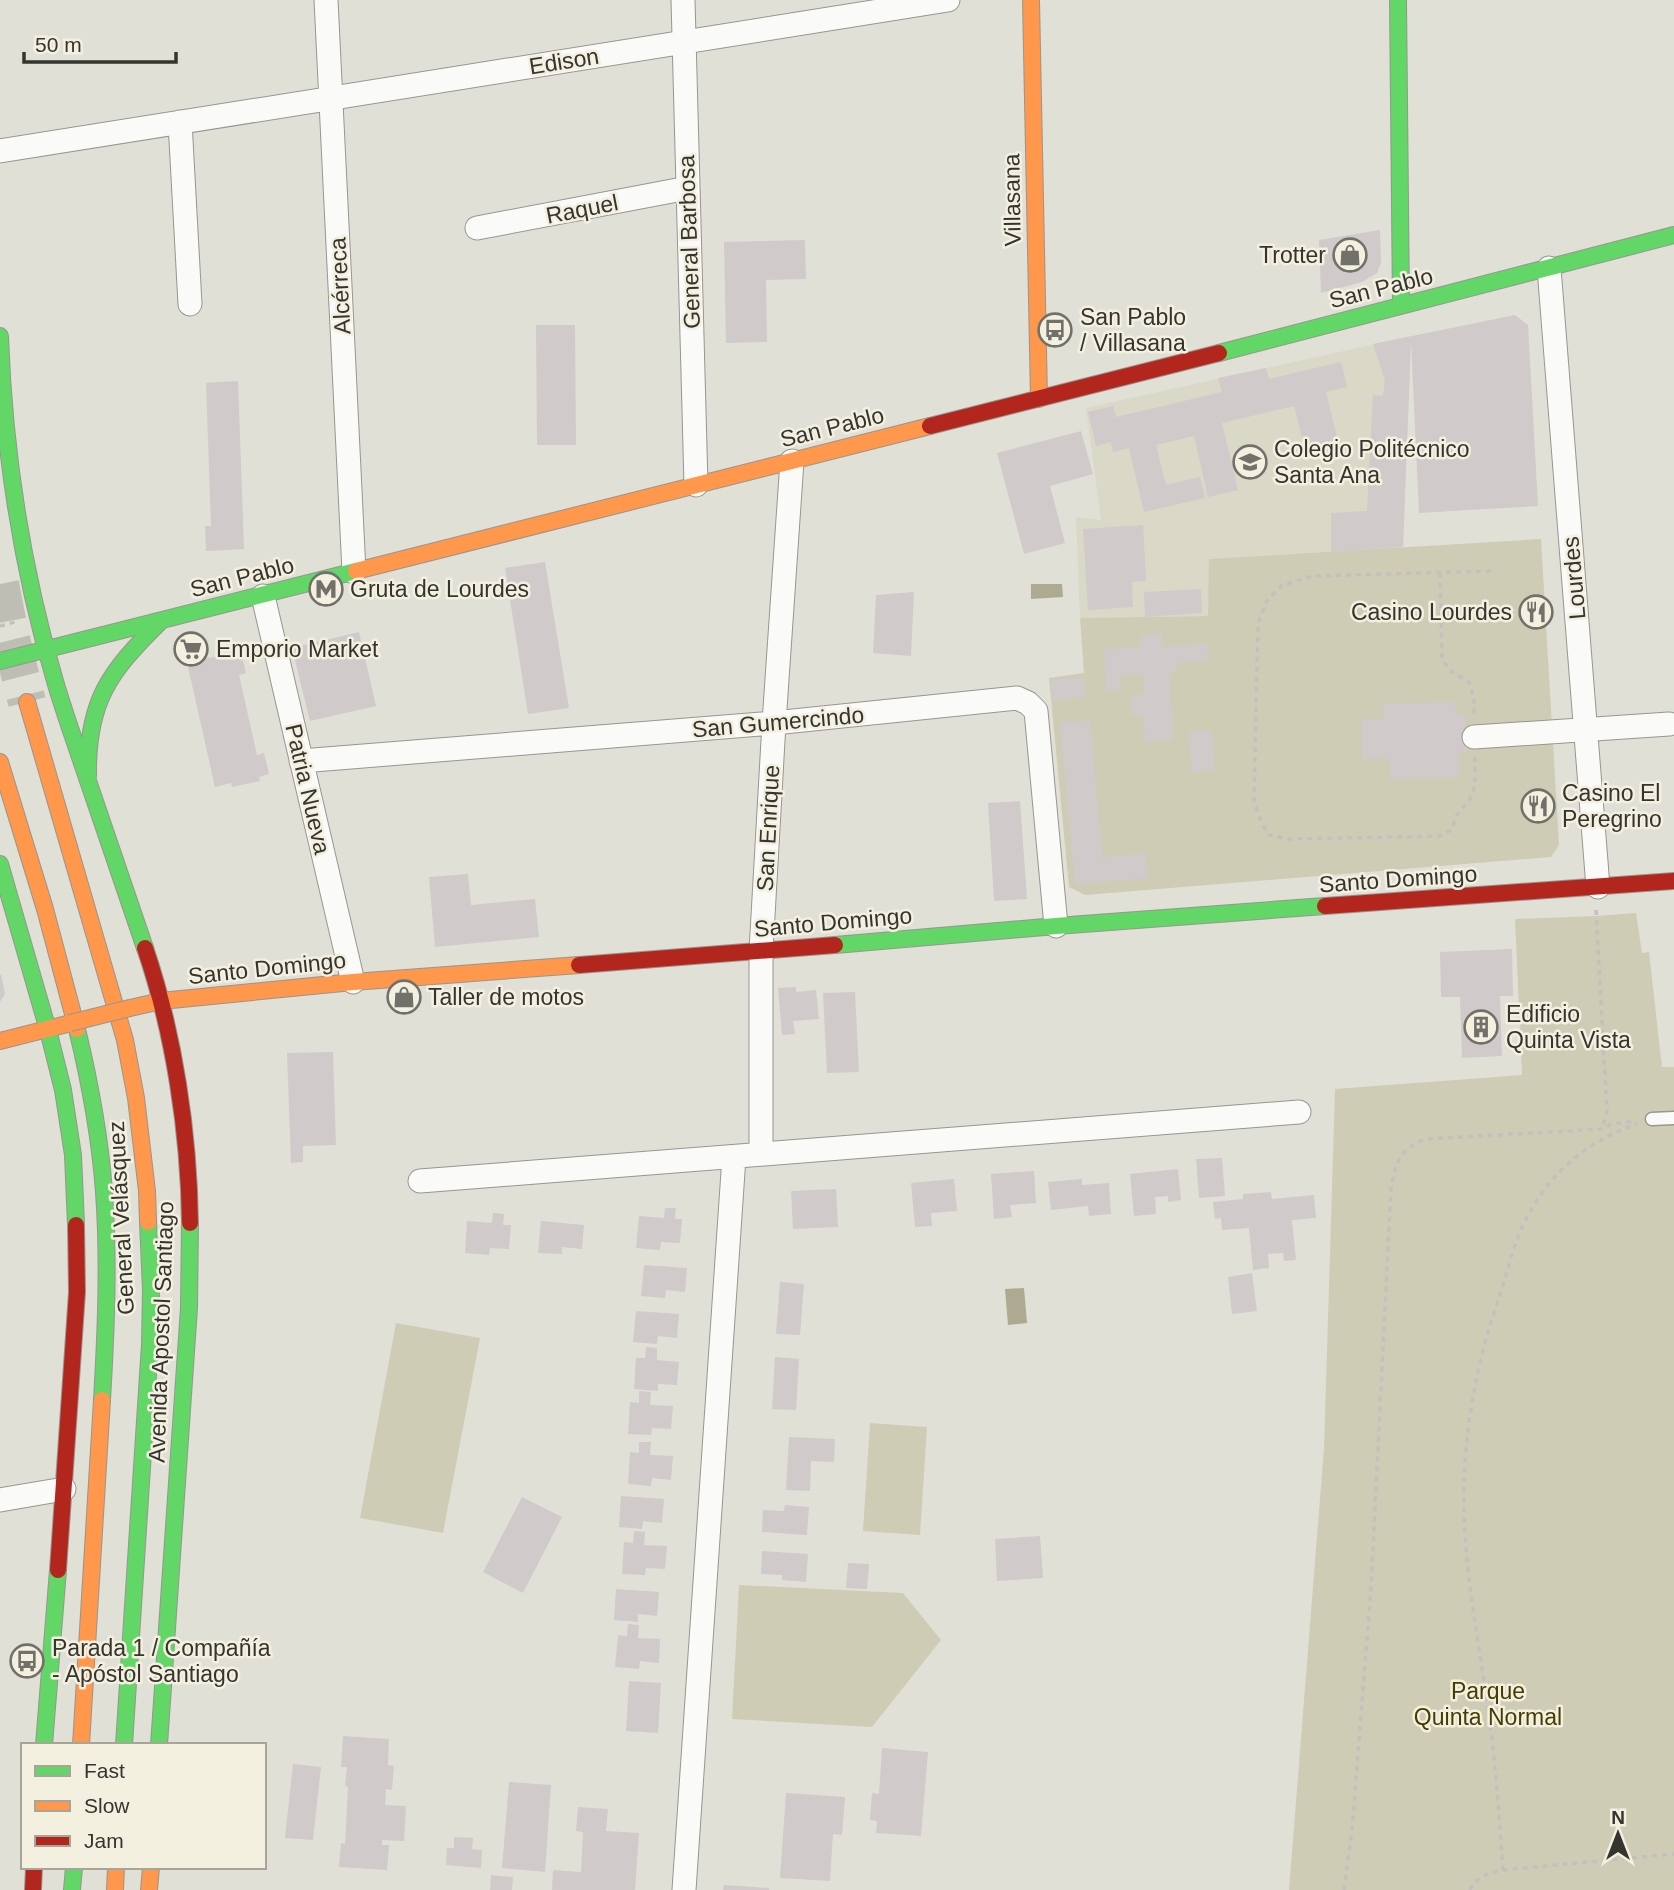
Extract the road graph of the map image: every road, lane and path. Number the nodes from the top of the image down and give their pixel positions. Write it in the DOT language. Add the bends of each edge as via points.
graph roads {
  1 [pos="326,0"];
  2 [pos="683,0"];
  3 [pos="948,0"];
  4 [pos="1031,0"];
  5 [pos="1398,0"];
  6 [pos="684,42"];
  7 [pos="331,99"];
  8 [pos="180,122"];
  9 [pos="0,151"];
  10 [pos="688,188"];
  11 [pos="477,228"];
  12 [pos="1674,235"];
  13 [pos="1549,268"];
  14 [pos="190,304"];
  15 [pos="1401,306"];
  16 [pos="0,337"];
  17 [pos="1038,399"];
  18 [pos="792,461"];
  19 [pos="696,485"];
  20 [pos="354,572"];
  21 [pos="1496,572"];
  22 [pos="1440,573"];
  23 [pos="262,596"];
  24 [pos="161,621"];
  25 [pos="46,649"];
  26 [pos="0,661"];
  27 [pos="27,702"];
  28 [pos="774,723"];
  29 [pos="1669,724"];
  30 [pos="1586,730"];
  31 [pos="1474,737"];
  32 [pos="301,761"];
  33 [pos="0,762"];
  34 [pos="88,776"];
  35 [pos="0,864"];
  36 [pos="1674,881"];
  37 [pos="1598,887"];
  38 [pos="1056,926"];
  39 [pos="761,951"];
  40 [pos="353,982"];
  41 [pos="161,1001"];
  42 [pos="48,1030"];
  43 [pos="0,1041"];
  44 [pos="1299,1112"];
  45 [pos="1674,1118"];
  46 [pos="1652,1119"];
  47 [pos="1602,1129"];
  48 [pos="761,1154"];
  49 [pos="734,1157"];
  50 [pos="420,1181"];
  51 [pos="64,1489"];
  52 [pos="0,1500"];
  53 [pos="44,1743"];
  54 [pos="81,1743"];
  55 [pos="124,1743"];
  56 [pos="159,1743"];
  57 [pos="1674,1854"];
  58 [pos="34,1869"];
  59 [pos="74,1869"];
  60 [pos="116,1869"];
  61 [pos="151,1869"];
  62 [pos="1503,1870"];
  63 [pos="33,1890"];
  64 [pos="72,1890"];
  65 [pos="115,1890"];
  66 [pos="149,1890"];
  67 [pos="684,1890"];
  68 [pos="1344,1890"];
  69 [pos="1470,1890"];
  1 -- 7 [label="street, Alcérreca"];
  2 -- 6 [label="street, General Barbosa"];
  3 -- 6 [label="street, Edison"];
  4 -- 17 [label="main road, Villasana"];
  5 -- 15 [label="main road"];
  6 -- 7 [label="street, Edison"];
  6 -- 10 [label="street, General Barbosa"];
  7 -- 8 [label="street, Edison"];
  7 -- 20 [label="street, Alcérreca"];
  8 -- 9 [label="street, Edison"];
  8 -- 14 [label="street"];
  10 -- 11 [label="street, Raquel"];
  10 -- 19 [label="street, General Barbosa"];
  12 -- 13 [label="main road, San Pablo"];
  13 -- 15 [label="main road, San Pablo"];
  13 -- 30 [label="street, Lourdes"];
  15 -- 17 [label="main road, San Pablo"];
  16 -- 25 [label="main road, Avenida Apostol Santiago" via="11,469"];
  17 -- 18 [label="main road, San Pablo"];
  18 -- 19 [label="main road, San Pablo"];
  18 -- 28 [label="street, San Enrique"];
  19 -- 20 [label="main road, San Pablo"];
  20 -- 23 [label="main road, San Pablo"];
  21 -- 22 [label="path"];
  22 -- 31 [label="path" via="1442,660 1469,682 1474,698"];
  22 -- 31 [label="path" via="1312,576 1281,586 1266,602 1258,624 1254,800 1261,822 1269,835 1289,839 1440,836 1451,830 1475,786"];
  23 -- 24 [label="main road, San Pablo"];
  23 -- 32 [label="street, Patria Nueva"];
  24 -- 25 [label="main road, San Pablo"];
  24 -- 34 [label="main road" via="128,654 98,699 88,737"];
  25 -- 26 [label="main road, San Pablo"];
  25 -- 34 [label="main road, Avenida Apostol Santiago"];
  27 -- 55 [label="main road, General Velásquez" via="125,1040 146,1180 150,1343"];
  28 -- 32 [label="street, San Gumercindo"];
  28 -- 38 [label="street, San Gumercindo" via="1017,698 1028,703 1036,711"];
  28 -- 39 [label="street, San Enrique"];
  29 -- 30 [label="street"];
  30 -- 31 [label="street"];
  30 -- 37 [label="street, Lourdes"];
  32 -- 40 [label="street, Patria Nueva"];
  33 -- 54 [label="main road, General Velásquez" via="75,1015 101,1157 107,1312"];
  34 -- 41 [label="main road, Avenida Apostol Santiago"];
  35 -- 42 [label="main road"];
  36 -- 37 [label="main road, Santo Domingo"];
  37 -- 38 [label="main road, Santo Domingo"];
  37 -- 47 [label="path" via="1607,1112"];
  38 -- 39 [label="main road, Santo Domingo"];
  39 -- 40 [label="main road, Santo Domingo"];
  39 -- 48 [label="street, San Enrique"];
  40 -- 41 [label="main road, Santo Domingo"];
  41 -- 42 [label="main road, Santo Domingo, bridge"];
  41 -- 56 [label="main road, Avenida Apostol Santiago" via="186,1136 191,1254"];
  42 -- 43 [label="main road, Santo Domingo"];
  42 -- 51 [label="main road" via="73,1155 77,1231"];
  44 -- 48 [label="street"];
  45 -- 46 [label="lane"];
  46 -- 47 [label="path"];
  46 -- 62 [label="path" via="1598,1141 1545,1189 1517,1240 1479,1365 1467,1442 1464,1514"];
  47 -- 68 [label="path" via="1426,1139 1405,1150 1398,1160 1391,1188 1371,1588"];
  48 -- 49 [label="street"];
  49 -- 50 [label="street"];
  49 -- 67 [label="street"];
  51 -- 52 [label="street"];
  51 -- 53 [label="main road"];
  57 -- 62 [label="path"];
  58 -- 63 [label="main road"];
  59 -- 64 [label="main road"];
  60 -- 65 [label="main road"];
  61 -- 66 [label="main road"];
  62 -- 69 [label="path" via="1480,1877"];
}
